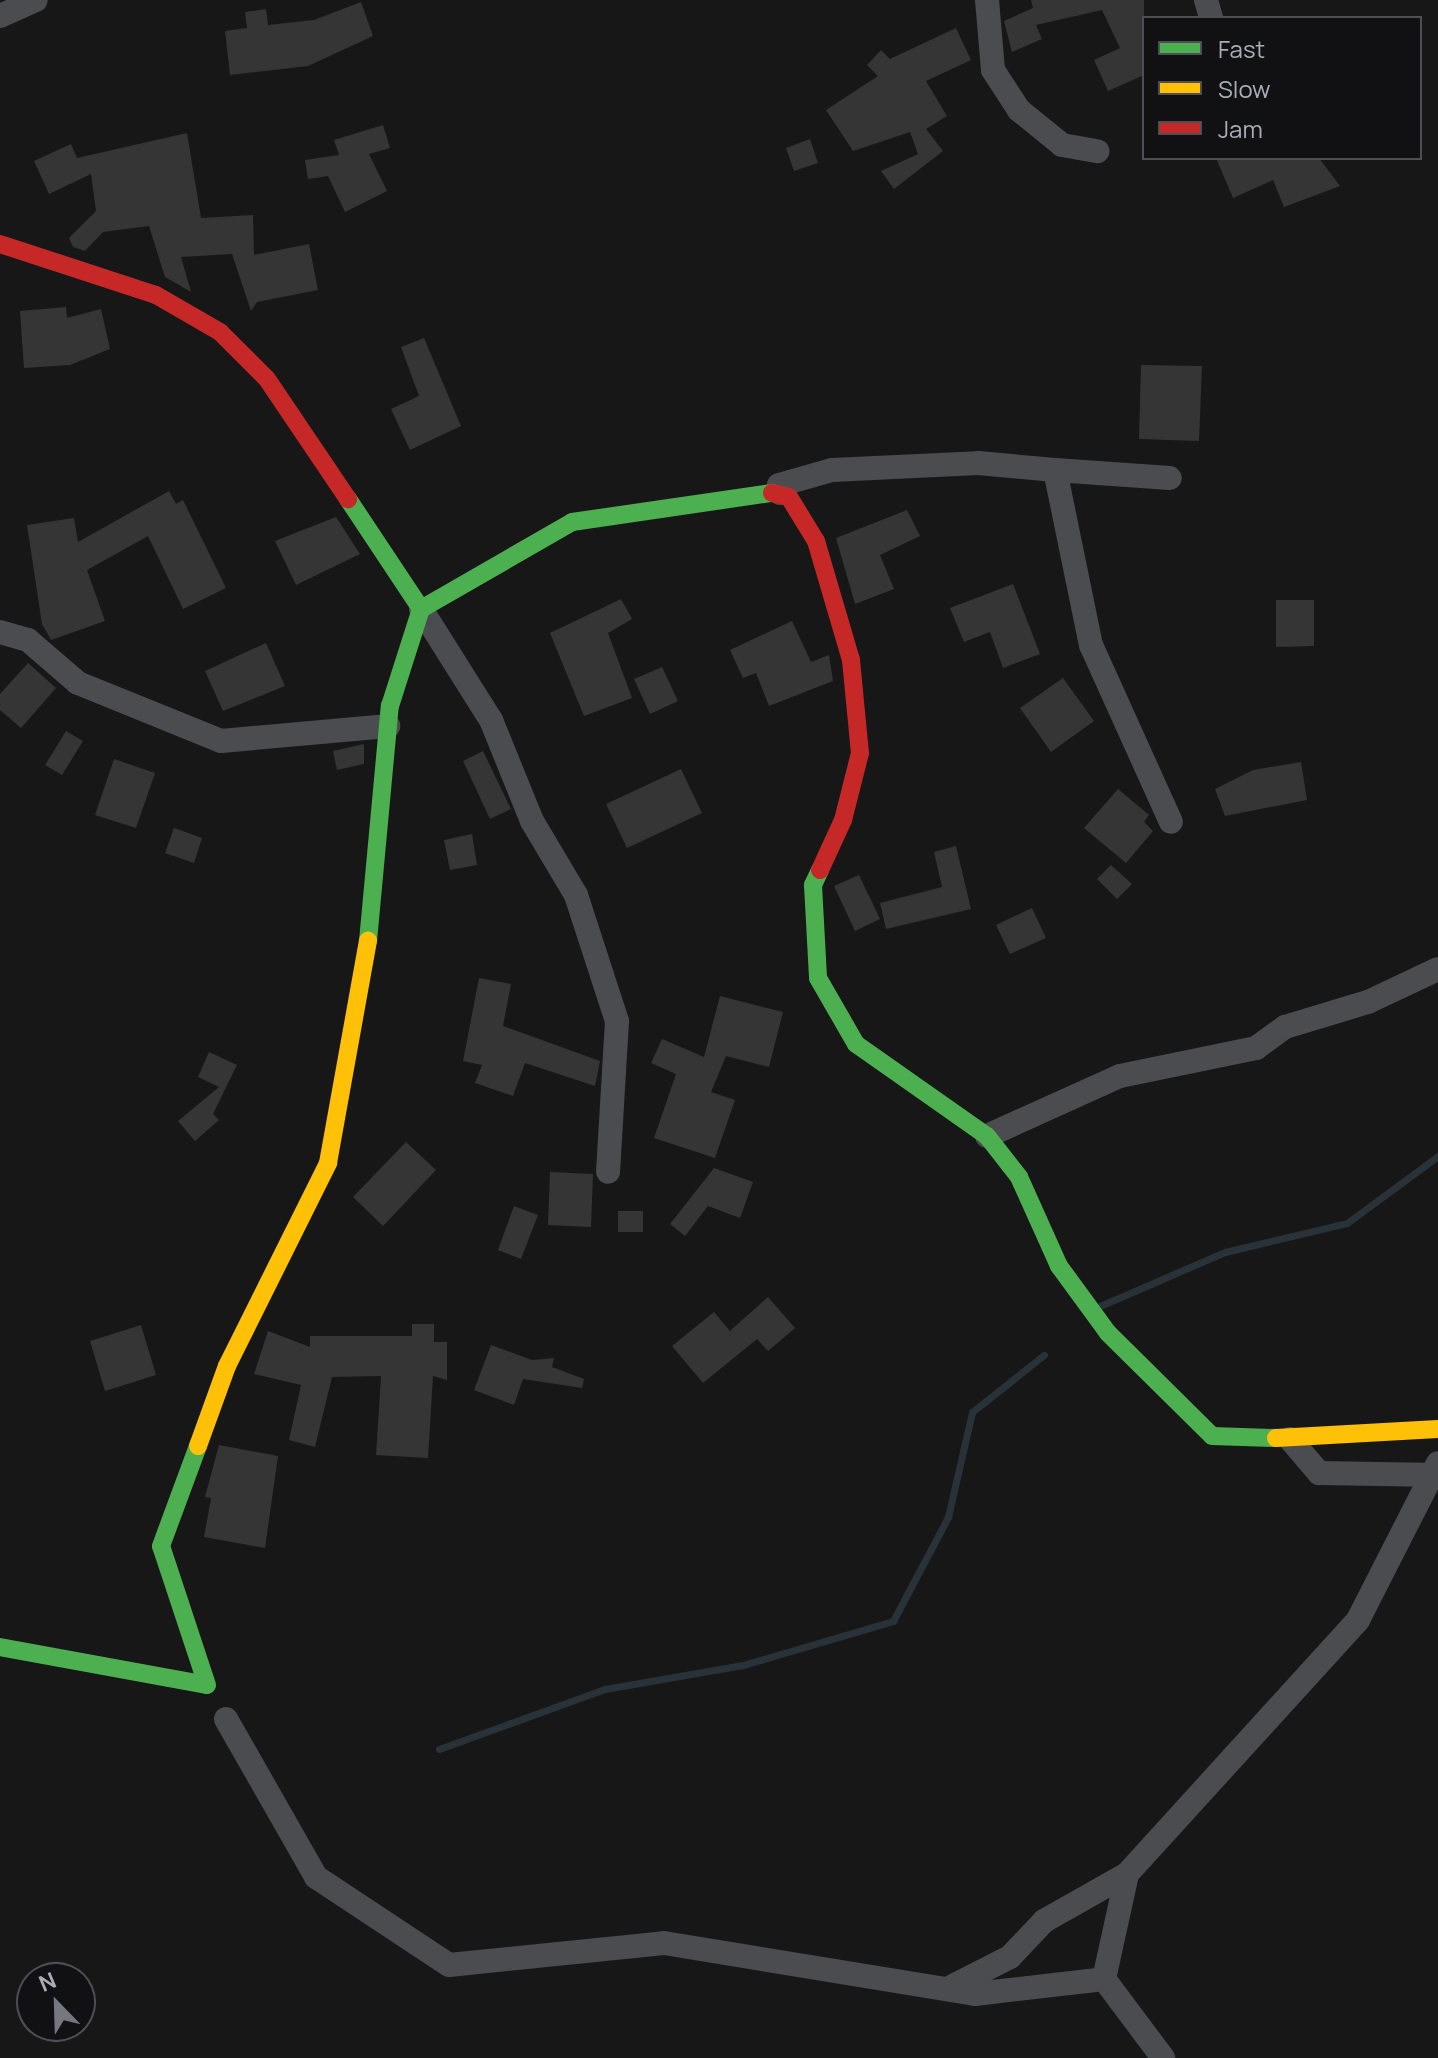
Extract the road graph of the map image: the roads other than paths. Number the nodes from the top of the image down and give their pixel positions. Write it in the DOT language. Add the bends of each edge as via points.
graph roads {
  1 [pos="36,0"];
  2 [pos="987,0"];
  3 [pos="0,16"];
  4 [pos="1097,151"];
  5 [pos="0,244"];
  6 [pos="1055,470"];
  7 [pos="1170,478"];
  8 [pos="780,493"];
  9 [pos="421,609"];
  10 [pos="0,632"];
  11 [pos="388,726"];
  12 [pos="1171,822"];
  13 [pos="1438,969"];
  14 [pos="987,1136"];
  15 [pos="608,1172"];
  16 [pos="1438,1429"];
  17 [pos="1290,1439"];
  18 [pos="1435,1471"];
  19 [pos="0,1647"];
  20 [pos="226,1719"];
  21 [pos="1127,1874"];
  22 [pos="1104,1979"];
  23 [pos="953,1986"];
  24 [pos="1163,2058"];
  1 -- 3 [label="street"];
  2 -- 4 [label="street" via="993,70 1019,110 1062,145"];
  5 -- 9 [label="street" via="156,295 220,332 267,379"];
  6 -- 7 [label="street"];
  6 -- 8 [label="street" via="978,463 832,470 779,485"];
  6 -- 12 [label="street" via="1091,645"];
  8 -- 9 [label="street" via="572,522"];
  8 -- 14 [label="street" via="816,541 851,660 860,753 843,820 813,885 818,978 856,1044"];
  9 -- 11 [label="street"];
  9 -- 15 [label="street" via="491,720 532,821 576,895 617,1021"];
  10 -- 11 [label="street" via="28,640 78,683 221,741"];
  11 -- 19 [label="street" via="364,985 328,1163 227,1366 161,1546 207,1685"];
  13 -- 14 [label="street" via="1368,1002 1285,1027 1256,1048 1120,1076"];
  14 -- 17 [label="street" via="1019,1177 1059,1266 1108,1333 1212,1436"];
  16 -- 17 [label="street"];
  17 -- 18 [label="street" via="1319,1473"];
  18 -- 21 [label="street" via="1358,1620"];
  20 -- 23 [label="street" via="316,1877 449,1965 664,1943"];
  21 -- 22 [label="street"];
  21 -- 23 [label="street" via="1044,1921 1010,1957"];
  22 -- 23 [label="street" via="975,1994"];
  22 -- 24 [label="street"];
}
